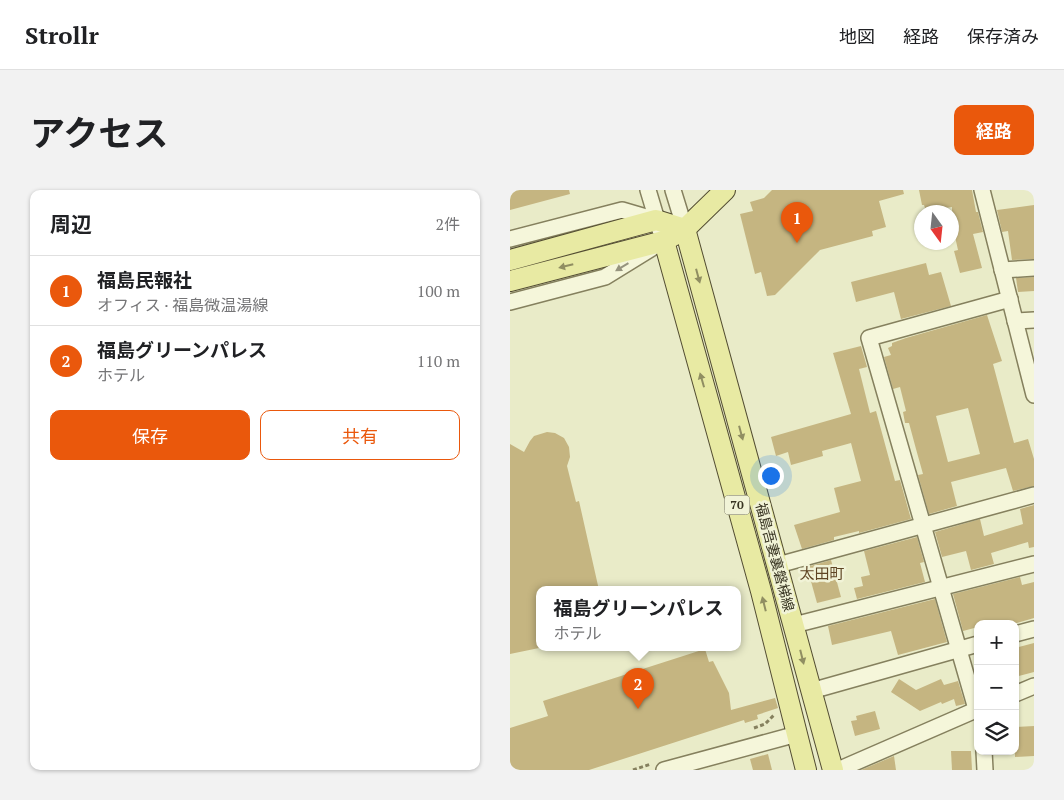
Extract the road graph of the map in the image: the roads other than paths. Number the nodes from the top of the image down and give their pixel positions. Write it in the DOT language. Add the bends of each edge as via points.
graph roads {
  1 [pos="648,190"];
  2 [pos="673,190"];
  3 [pos="725,190"];
  4 [pos="982,190"];
  5 [pos="656,220"];
  6 [pos="685,229"];
  7 [pos="510,239"];
  8 [pos="664,241"];
  9 [pos="510,260"];
  10 [pos="1034,268"];
  11 [pos="1002,270"];
  12 [pos="510,281"];
  13 [pos="1010,299"];
  14 [pos="510,302"];
  15 [pos="1034,320"];
  16 [pos="1015,321"];
  17 [pos="1031,371"];
  18 [pos="1034,396"];
  19 [pos="1034,495"];
  20 [pos="923,525"];
  21 [pos="1034,564"];
  22 [pos="778,565"];
  23 [pos="941,588"];
  24 [pos="794,625"];
  25 [pos="1034,629"];
  26 [pos="1019,633"];
  27 [pos="974,645"];
  28 [pos="959,648"];
  29 [pos="1034,686"];
  30 [pos="811,691"];
  31 [pos="1019,692"];
  32 [pos="974,699"];
  33 [pos="975,710"];
  34 [pos="797,734"];
  35 [pos="984,755"];
  36 [pos="658,767"];
  37 [pos="806,770"];
  38 [pos="833,770"];
  39 [pos="838,770"];
  40 [pos="985,770"];
  1 -- 5 [label="street"];
  2 -- 6 [label="street"];
  3 -- 6 [label="main road"];
  4 -- 11 [label="street"];
  5 -- 6 [label="main road"];
  5 -- 7 [label="street" via="622,210"];
  5 -- 8 [label="street"];
  5 -- 9 [label="main road"];
  6 -- 8 [label="main road"];
  6 -- 22 [label="main road, 福島吾妻裏磐梯線 / 70, one-way"];
  8 -- 12 [label="main road, one-way"];
  8 -- 14 [label="street, one-way" via="605,277"];
  34 -- 8 [label="main road, 福島吾妻裏磐梯線 / 70, one-way"];
  10 -- 11 [label="street"];
  11 -- 13 [label="street"];
  13 -- 16 [label="street"];
  13 -- 20 [label="street" via="869,338"];
  15 -- 16 [label="street"];
  16 -- 17 [label="street"];
  17 -- 18 [label="street"];
  19 -- 20 [label="street"];
  20 -- 22 [label="street"];
  20 -- 23 [label="street"];
  21 -- 23 [label="street"];
  22 -- 24 [label="main road, 福島吾妻裏磐梯線 / 70"];
  23 -- 24 [label="street"];
  23 -- 28 [label="street"];
  24 -- 30 [label="main road, 福島吾妻裏磐梯線 / 70, one-way"];
  25 -- 26 [label="street"];
  27 -- 28 [label="street"];
  28 -- 30 [label="street"];
  28 -- 32 [label="street"];
  29 -- 31 [label="street"];
  30 -- 38 [label="main road, 福島吾妻裏磐梯線 / 70"];
  33 -- 39 [label="street"];
  34 -- 36 [label="street"];
  34 -- 37 [label="main road, 福島吾妻裏磐梯線 / 70"];
  35 -- 40 [label="street"];
}
